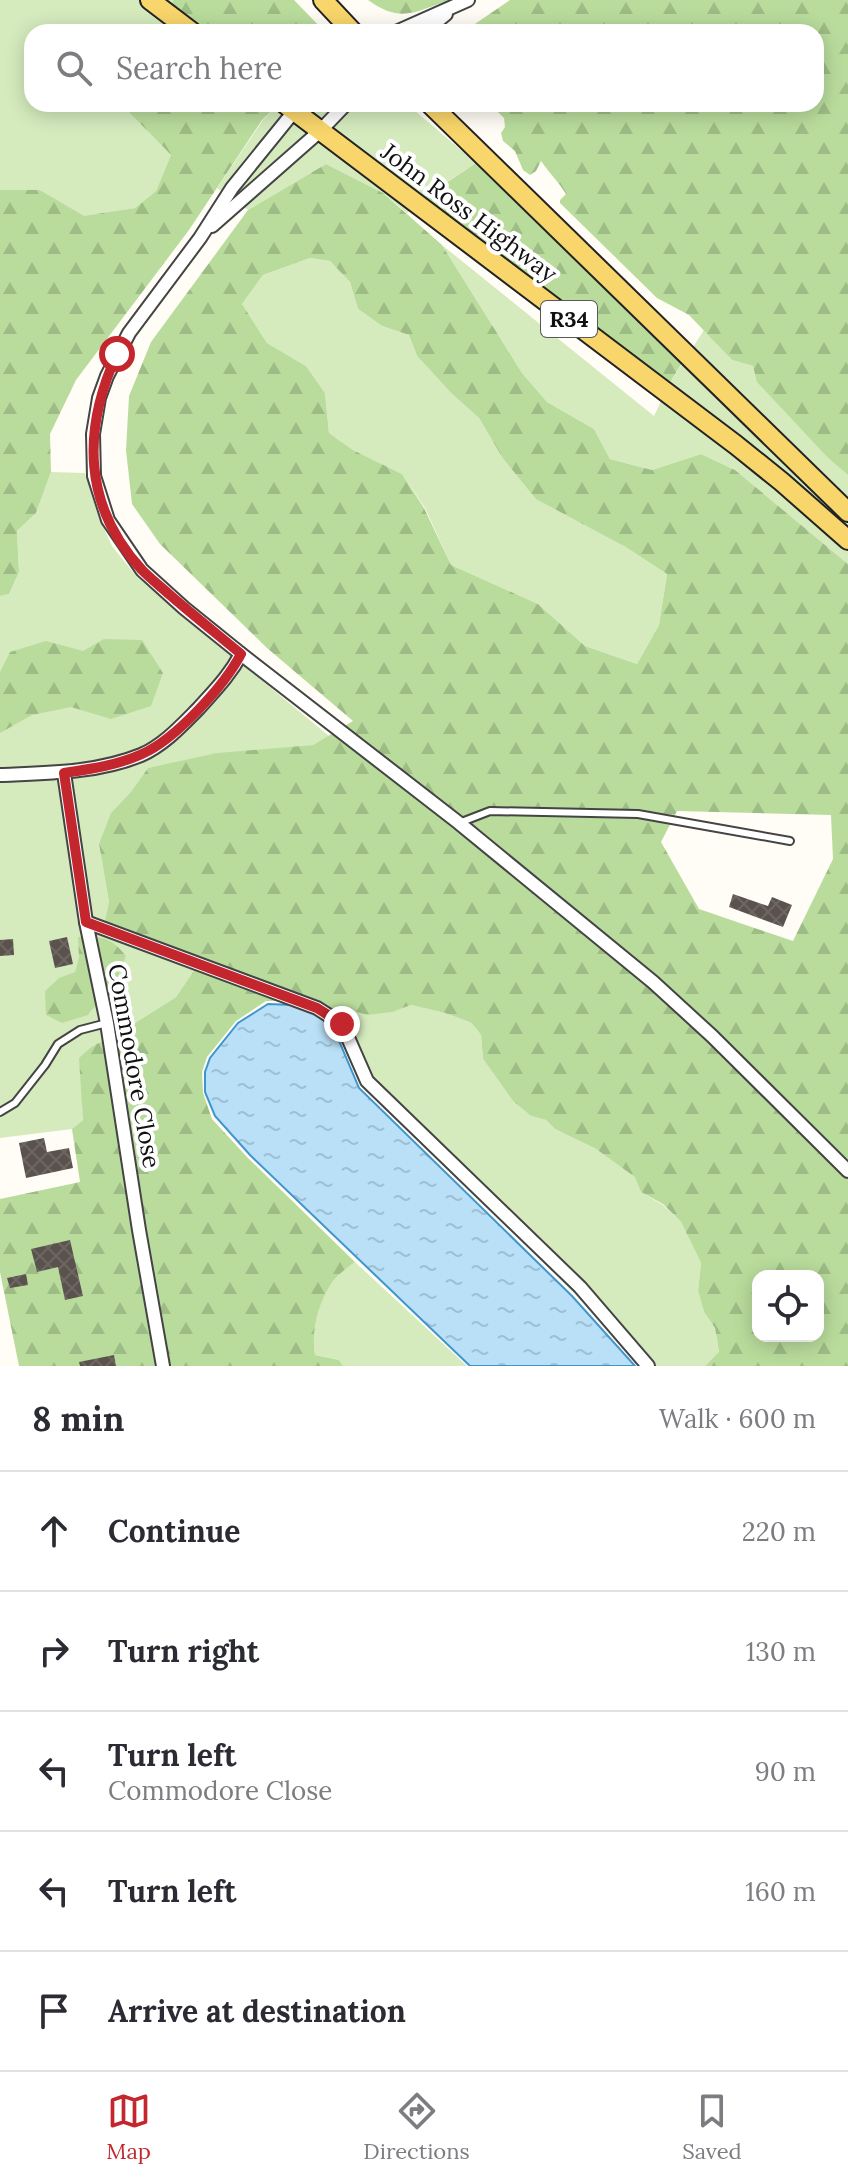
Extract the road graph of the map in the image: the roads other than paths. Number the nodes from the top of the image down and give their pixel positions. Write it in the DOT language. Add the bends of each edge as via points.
graph roads {
  1 [pos="150,0"];
  2 [pos="323,0"];
  3 [pos="468,0"];
  4 [pos="182,24"];
  5 [pos="346,24"];
  6 [pos="414,24"];
  7 [pos="433,24"];
  8 [pos="289,112"];
  9 [pos="299,112"];
  10 [pos="338,112"];
  11 [pos="438,112"];
  12 [pos="320,131"];
  13 [pos="200,238"];
  14 [pos="848,512"];
  15 [pos="848,540"];
  16 [pos="241,654"];
  17 [pos="64,773"];
  18 [pos="0,775"];
  19 [pos="459,823"];
  20 [pos="790,841"];
  21 [pos="86,922"];
  22 [pos="107,1023"];
  23 [pos="0,1112"];
  24 [pos="848,1171"];
  25 [pos="163,1366"];
  26 [pos="648,1366"];
  1 -- 4 [label="main road"];
  2 -- 5 [label="main road"];
  3 -- 6 [label="street"];
  3 -- 7 [label="street"];
  8 -- 13 [label="street"];
  9 -- 12 [label="main road, John Ross Highway / R34"];
  10 -- 12 [label="street"];
  11 -- 14 [label="main road, John Ross Highway / R34"];
  12 -- 13 [label="street"];
  12 -- 15 [label="main road, John Ross Highway / R34" via="736,445"];
  13 -- 16 [label="street" via="129,333 107,376 93,434 94,476 108,520 142,570"];
  16 -- 17 [label="street" via="231,673 162,743 129,758"];
  16 -- 19 [label="street"];
  17 -- 18 [label="street"];
  17 -- 21 [label="street, Commodore Close"];
  19 -- 20 [label="lane" via="490,811 638,814"];
  19 -- 24 [label="street" via="653,982"];
  21 -- 22 [label="street, Commodore Close"];
  21 -- 26 [label="street" via="317,1008 342,1024 367,1081 580,1287"];
  22 -- 23 [label="lane" via="80,1030 58,1044 15,1103"];
  22 -- 25 [label="street, Commodore Close"];
}
